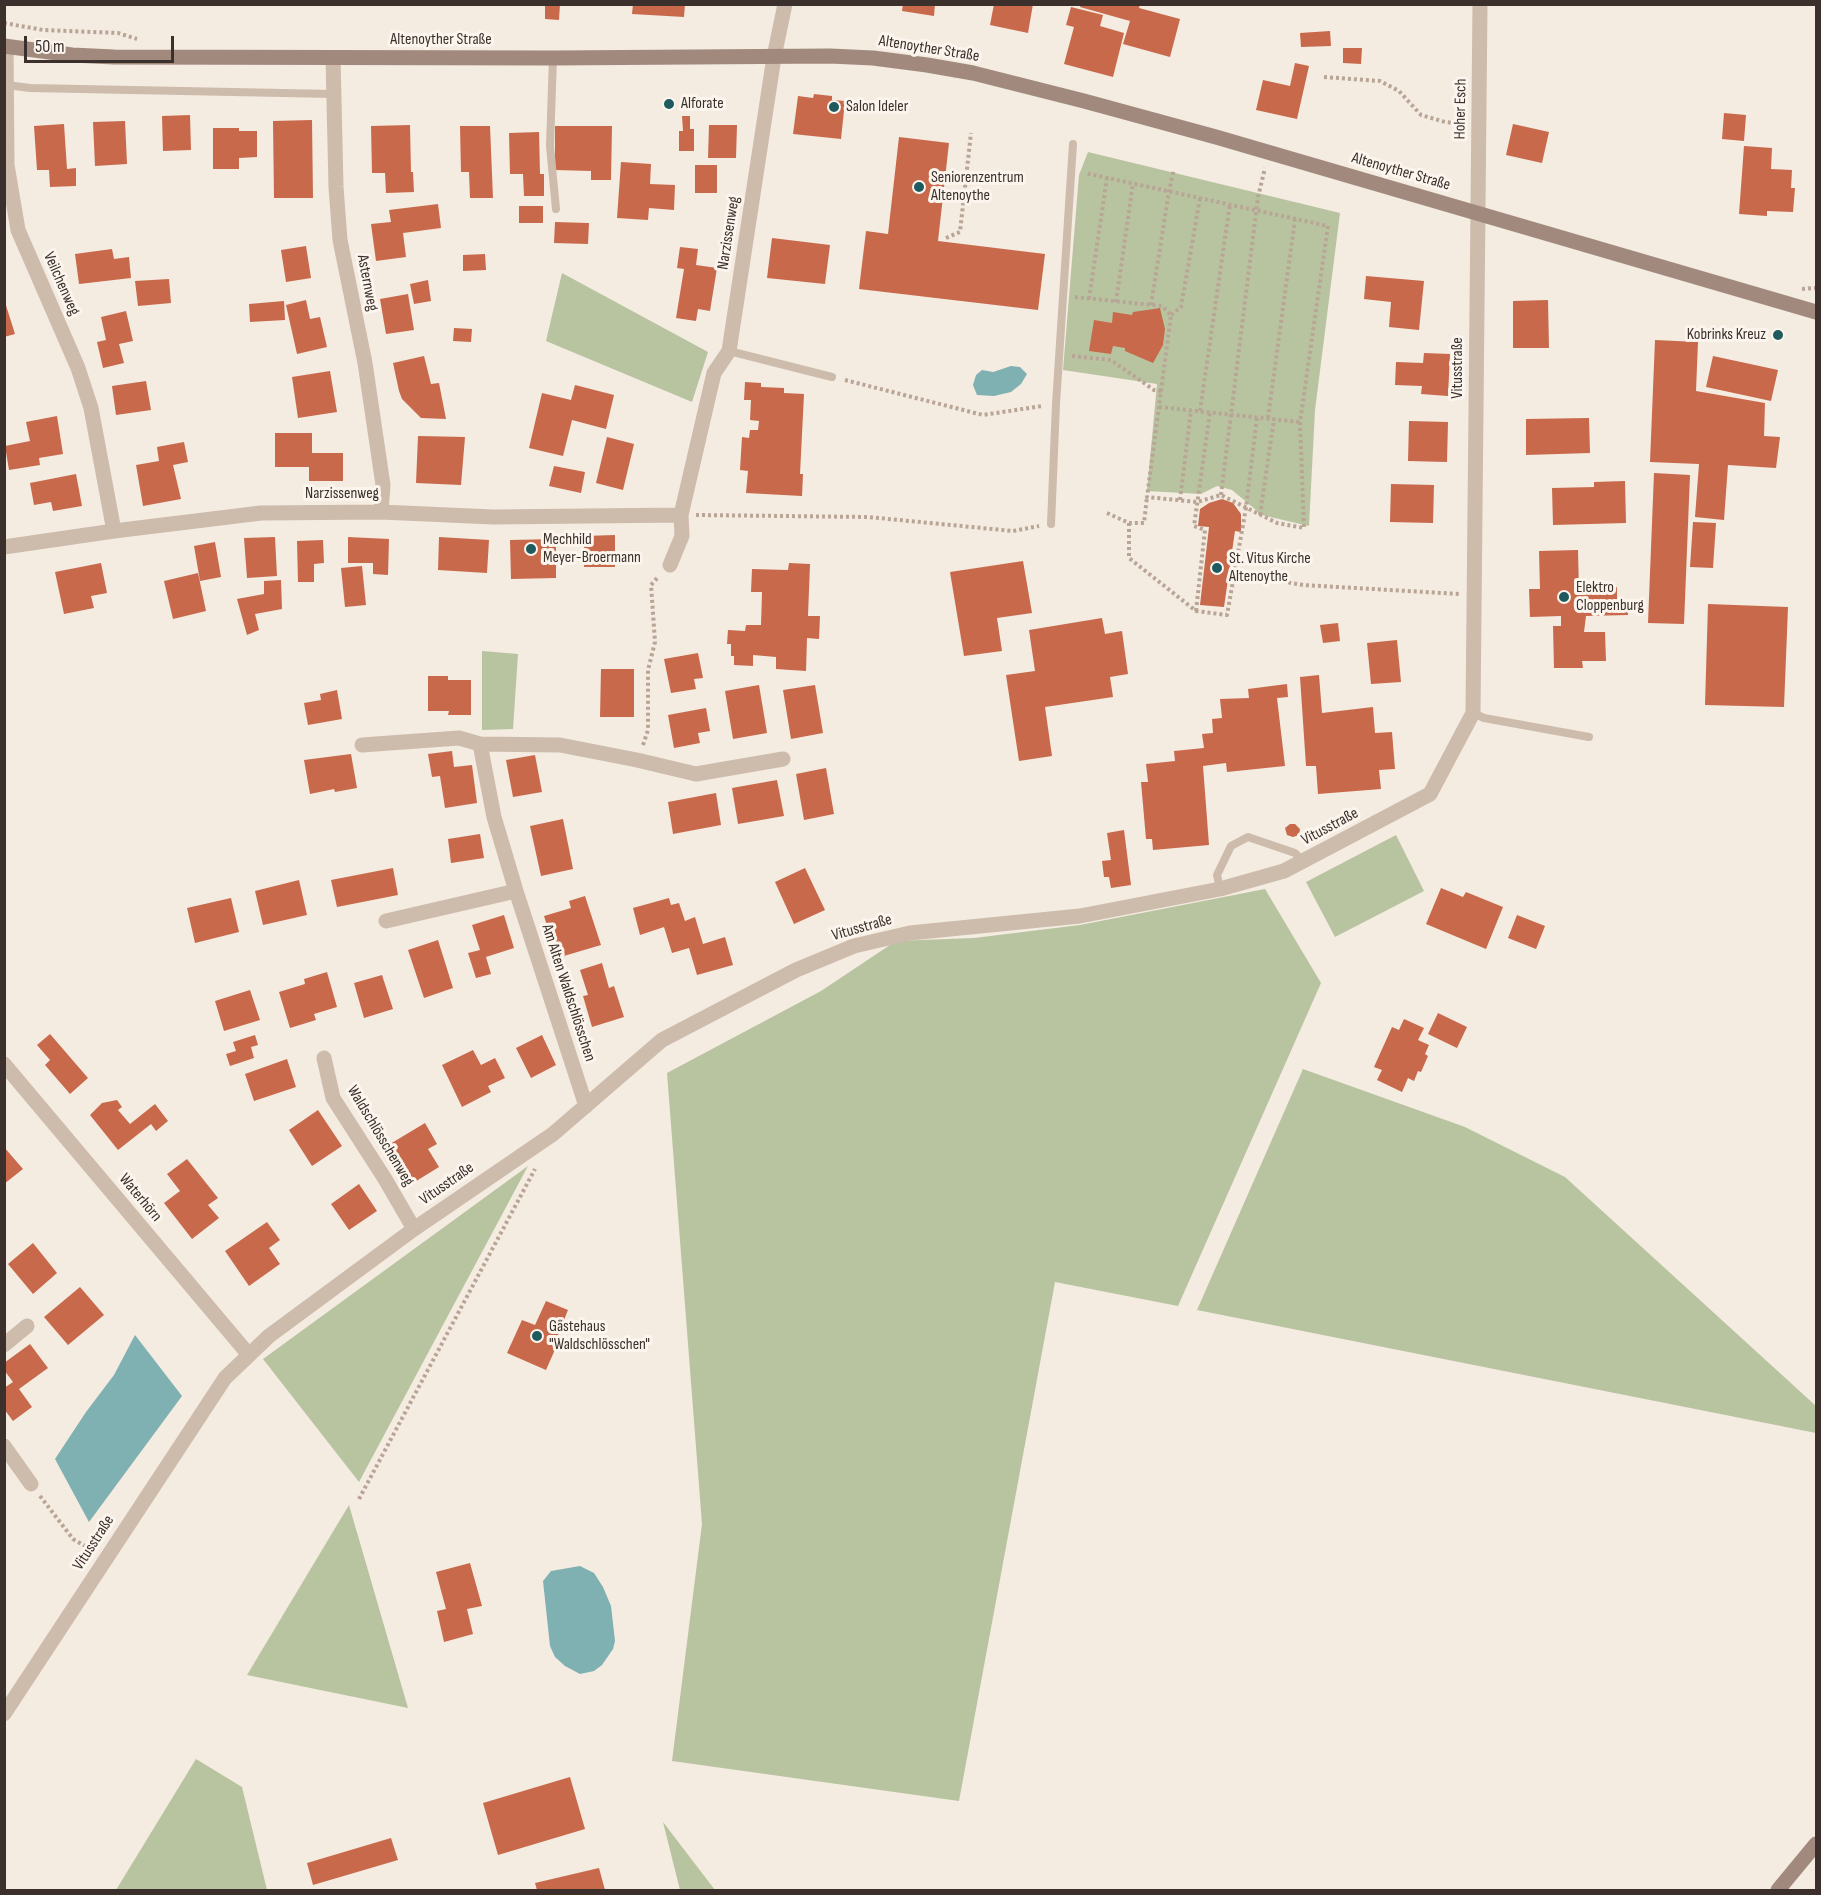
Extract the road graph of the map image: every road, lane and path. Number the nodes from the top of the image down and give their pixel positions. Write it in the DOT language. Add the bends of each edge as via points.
graph roads {
  1 [pos="785,4"];
  2 [pos="1480,4"];
  3 [pos="4,23"];
  4 [pos="140,40"];
  5 [pos="5,46"];
  6 [pos="774,57"];
  7 [pos="333,58"];
  8 [pos="553,58"];
  9 [pos="1324,77"];
  10 [pos="6,86"];
  11 [pos="334,93"];
  12 [pos="1478,126"];
  13 [pos="971,133"];
  14 [pos="1073,144"];
  15 [pos="1268,152"];
  16 [pos="1174,169"];
  17 [pos="1070,170"];
  18 [pos="1107,178"];
  19 [pos="1133,183"];
  20 [pos="1169,191"];
  21 [pos="1200,198"];
  22 [pos="1230,204"];
  23 [pos="556,209"];
  24 [pos="1257,210"];
  25 [pos="1477,213"];
  26 [pos="1295,219"];
  27 [pos="946,238"];
  28 [pos="1816,288"];
  29 [pos="1794,289"];
  30 [pos="1062,296"];
  31 [pos="1089,299"];
  32 [pos="1116,302"];
  33 [pos="1151,305"];
  34 [pos="1816,312"];
  35 [pos="1171,315"];
  36 [pos="729,351"];
  37 [pos="1059,354"];
  38 [pos="832,376"];
  39 [pos="1161,391"];
  40 [pos="1056,404"];
  41 [pos="1159,407"];
  42 [pos="1191,410"];
  43 [pos="1200,411"];
  44 [pos="1210,412"];
  45 [pos="1231,414"];
  46 [pos="1257,417"];
  47 [pos="1268,418"];
  48 [pos="1274,419"];
  49 [pos="1300,422"];
  50 [pos="1221,495"];
  51 [pos="1147,497"];
  52 [pos="1180,500"];
  53 [pos="1197,502"];
  54 [pos="1245,508"];
  55 [pos="381,512"];
  56 [pos="1107,513"];
  57 [pos="681,515"];
  58 [pos="1260,515"];
  59 [pos="1128,523"];
  60 [pos="1051,524"];
  61 [pos="114,531"];
  62 [pos="4,547"];
  63 [pos="670,565"];
  64 [pos="1235,573"];
  65 [pos="1476,594"];
  66 [pos="1196,610"];
  67 [pos="1473,713"];
  68 [pos="1589,737"];
  69 [pos="480,744"];
  70 [pos="362,745"];
  71 [pos="783,759"];
  72 [pos="638,760"];
  73 [pos="1303,861"];
  74 [pos="1220,889"];
  75 [pos="516,891"];
  76 [pos="386,921"];
  77 [pos="324,1058"];
  78 [pos="4,1064"];
  79 [pos="586,1106"];
  80 [pos="536,1166"];
  81 [pos="414,1229"];
  82 [pos="27,1326"];
  83 [pos="4,1345"];
  84 [pos="249,1355"];
  85 [pos="4,1446"];
  86 [pos="31,1484"];
  87 [pos="359,1499"];
  88 [pos="106,1558"];
  89 [pos="4,1714"];
  90 [pos="1816,1844"];
  91 [pos="1778,1890"];
  1 -- 6 [label="street, Narzissenweg"];
  2 -- 12 [label="street, Hoher Esch"];
  3 -- 4 [label="path" via="43,30 118,33"];
  5 -- 7 [label="main road, Altenoyther Straße" via="114,57"];
  5 -- 10 [label="street, Veilchenweg"];
  6 -- 8 [label="main road, Altenoyther Straße"];
  6 -- 15 [label="main road, Altenoyther Straße" via="873,58 961,71"];
  6 -- 36 [label="street, Narzissenweg"];
  7 -- 8 [label="main road, Altenoyther Straße"];
  7 -- 11 [label="street, Asternweg"];
  8 -- 23 [label="lane" via="550,146"];
  9 -- 12 [label="path" via="1380,81 1399,91 1420,115"];
  10 -- 11 [label="lane"];
  10 -- 61 [label="street, Veilchenweg" via="7,165 18,230 78,368 91,408"];
  11 -- 55 [label="street, Asternweg" via="340,240 365,363 383,485"];
  12 -- 25 [label="street, Hoher Esch"];
  13 -- 27 [label="path" via="960,232"];
  14 -- 17 [label="lane"];
  15 -- 24 [label="path"];
  15 -- 25 [label="main road, Altenoyther Straße"];
  16 -- 20 [label="path"];
  17 -- 18 [label="path"];
  17 -- 30 [label="lane"];
  18 -- 19 [label="path"];
  18 -- 31 [label="path"];
  19 -- 20 [label="path"];
  19 -- 32 [label="path"];
  20 -- 21 [label="path"];
  20 -- 33 [label="path"];
  21 -- 22 [label="path"];
  21 -- 35 [label="path" via="1181,307"];
  22 -- 24 [label="path"];
  22 -- 43 [label="path"];
  24 -- 26 [label="path"];
  24 -- 45 [label="path"];
  25 -- 34 [label="main road, Altenoyther Straße"];
  25 -- 65 [label="street, Vitusstraße"];
  26 -- 47 [label="path"];
  26 -- 49 [label="path" via="1328,226"];
  28 -- 29 [label="path"];
  30 -- 31 [label="path"];
  30 -- 37 [label="lane"];
  31 -- 32 [label="path"];
  32 -- 33 [label="path"];
  33 -- 35 [label="path" via="1162,306"];
  35 -- 39 [label="path"];
  36 -- 38 [label="lane"];
  36 -- 57 [label="street, Narzissenweg" via="714,373"];
  37 -- 39 [label="path" via="1111,360"];
  37 -- 40 [label="lane"];
  38 -- 40 [label="path" via="983,414"];
  39 -- 41 [label="path"];
  40 -- 60 [label="lane"];
  41 -- 42 [label="path"];
  41 -- 51 [label="path"];
  42 -- 43 [label="path"];
  42 -- 52 [label="path"];
  43 -- 44 [label="path"];
  44 -- 45 [label="path"];
  44 -- 53 [label="path"];
  45 -- 46 [label="path"];
  45 -- 50 [label="path"];
  46 -- 47 [label="path"];
  46 -- 54 [label="path"];
  47 -- 48 [label="path"];
  48 -- 49 [label="path"];
  48 -- 58 [label="path"];
  49 -- 58 [label="path" via="1304,528"];
  50 -- 53 [label="path"];
  50 -- 54 [label="path"];
  51 -- 52 [label="path"];
  51 -- 59 [label="path" via="1144,523"];
  52 -- 53 [label="path"];
  53 -- 66 [label="path" via="1194,526 1205,530"];
  54 -- 58 [label="path"];
  54 -- 64 [label="path"];
  55 -- 57 [label="street, Narzissenweg" via="493,517"];
  55 -- 61 [label="street, Narzissenweg" via="261,513"];
  56 -- 59 [label="path"];
  57 -- 60 [label="path" via="868,517 1013,531"];
  57 -- 63 [label="street, Narzissenweg" via="682,536"];
  59 -- 66 [label="path" via="1129,558"];
  61 -- 62 [label="street, Narzissenweg"];
  63 -- 72 [label="path" via="651,585 655,642 648,670 648,730"];
  64 -- 65 [label="path" via="1303,585"];
  64 -- 66 [label="path" via="1227,615"];
  65 -- 67 [label="street, Vitusstraße"];
  67 -- 68 [label="lane"];
  67 -- 73 [label="street, Vitusstraße" via="1430,794"];
  69 -- 70 [label="street" via="459,738"];
  69 -- 72 [label="street" via="560,745"];
  69 -- 75 [label="street, Am Alten Waldschlösschen" via="494,817"];
  71 -- 72 [label="street" via="696,774"];
  73 -- 74 [label="street, Vitusstraße" via="1284,871"];
  73 -- 74 [label="lane" via="1296,853 1248,837 1231,846 1217,875"];
  74 -- 79 [label="street, Vitusstraße" via="1080,916 910,933 854,946 796,970 662,1040"];
  75 -- 76 [label="street"];
  75 -- 79 [label="street, Am Alten Waldschlösschen"];
  77 -- 81 [label="street, Waldschlösschenweg" via="333,1098"];
  78 -- 84 [label="street, Waterhörn"];
  79 -- 81 [label="street, Vitusstraße" via="553,1134"];
  80 -- 87 [label="path"];
  81 -- 84 [label="street, Vitusstraße"];
  82 -- 83 [label="street"];
  84 -- 88 [label="street, Vitusstraße" via="225,1378"];
  85 -- 86 [label="street"];
  86 -- 88 [label="path" via="73,1539"];
  88 -- 89 [label="street, Vitusstraße"];
  90 -- 91 [label="main road"];
}
